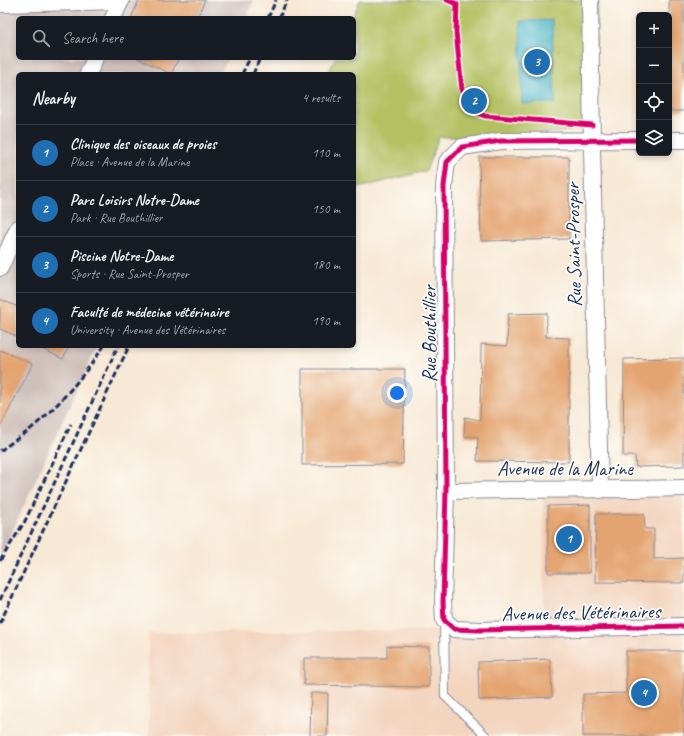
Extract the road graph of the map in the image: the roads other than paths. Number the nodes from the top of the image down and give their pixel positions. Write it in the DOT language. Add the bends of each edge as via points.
graph roads {
  1 [pos="121,0"];
  2 [pos="590,0"];
  3 [pos="0,4"];
  4 [pos="114,16"];
  5 [pos="94,60"];
  6 [pos="89,72"];
  7 [pos="592,140"];
  8 [pos="636,140"];
  9 [pos="672,140"];
  10 [pos="684,140"];
  11 [pos="16,232"];
  12 [pos="0,268"];
  13 [pos="684,488"];
  14 [pos="600,490"];
  15 [pos="446,491"];
  16 [pos="444,620"];
  17 [pos="684,626"];
  18 [pos="486,736"];
  1 -- 3 [label="street"];
  1 -- 4 [label="street"];
  2 -- 7 [label="street, Rue Saint-Prosper"];
  5 -- 6 [label="street"];
  7 -- 8 [label="street, Rue Bouthillier"];
  7 -- 14 [label="street, Rue Saint-Prosper"];
  7 -- 15 [label="street, Rue Bouthillier" via="500,141 462,147 447,162 444,186"];
  9 -- 10 [label="street"];
  11 -- 12 [label="street"];
  13 -- 14 [label="street, Avenue de la Marine"];
  14 -- 15 [label="street, Avenue de la Marine" via="543,488"];
  15 -- 16 [label="street, Rue Bouthillier" via="442,602"];
  16 -- 17 [label="street, Avenue des Vétérinaires" via="454,629 479,630"];
  16 -- 18 [label="lane" via="445,696"];
}
